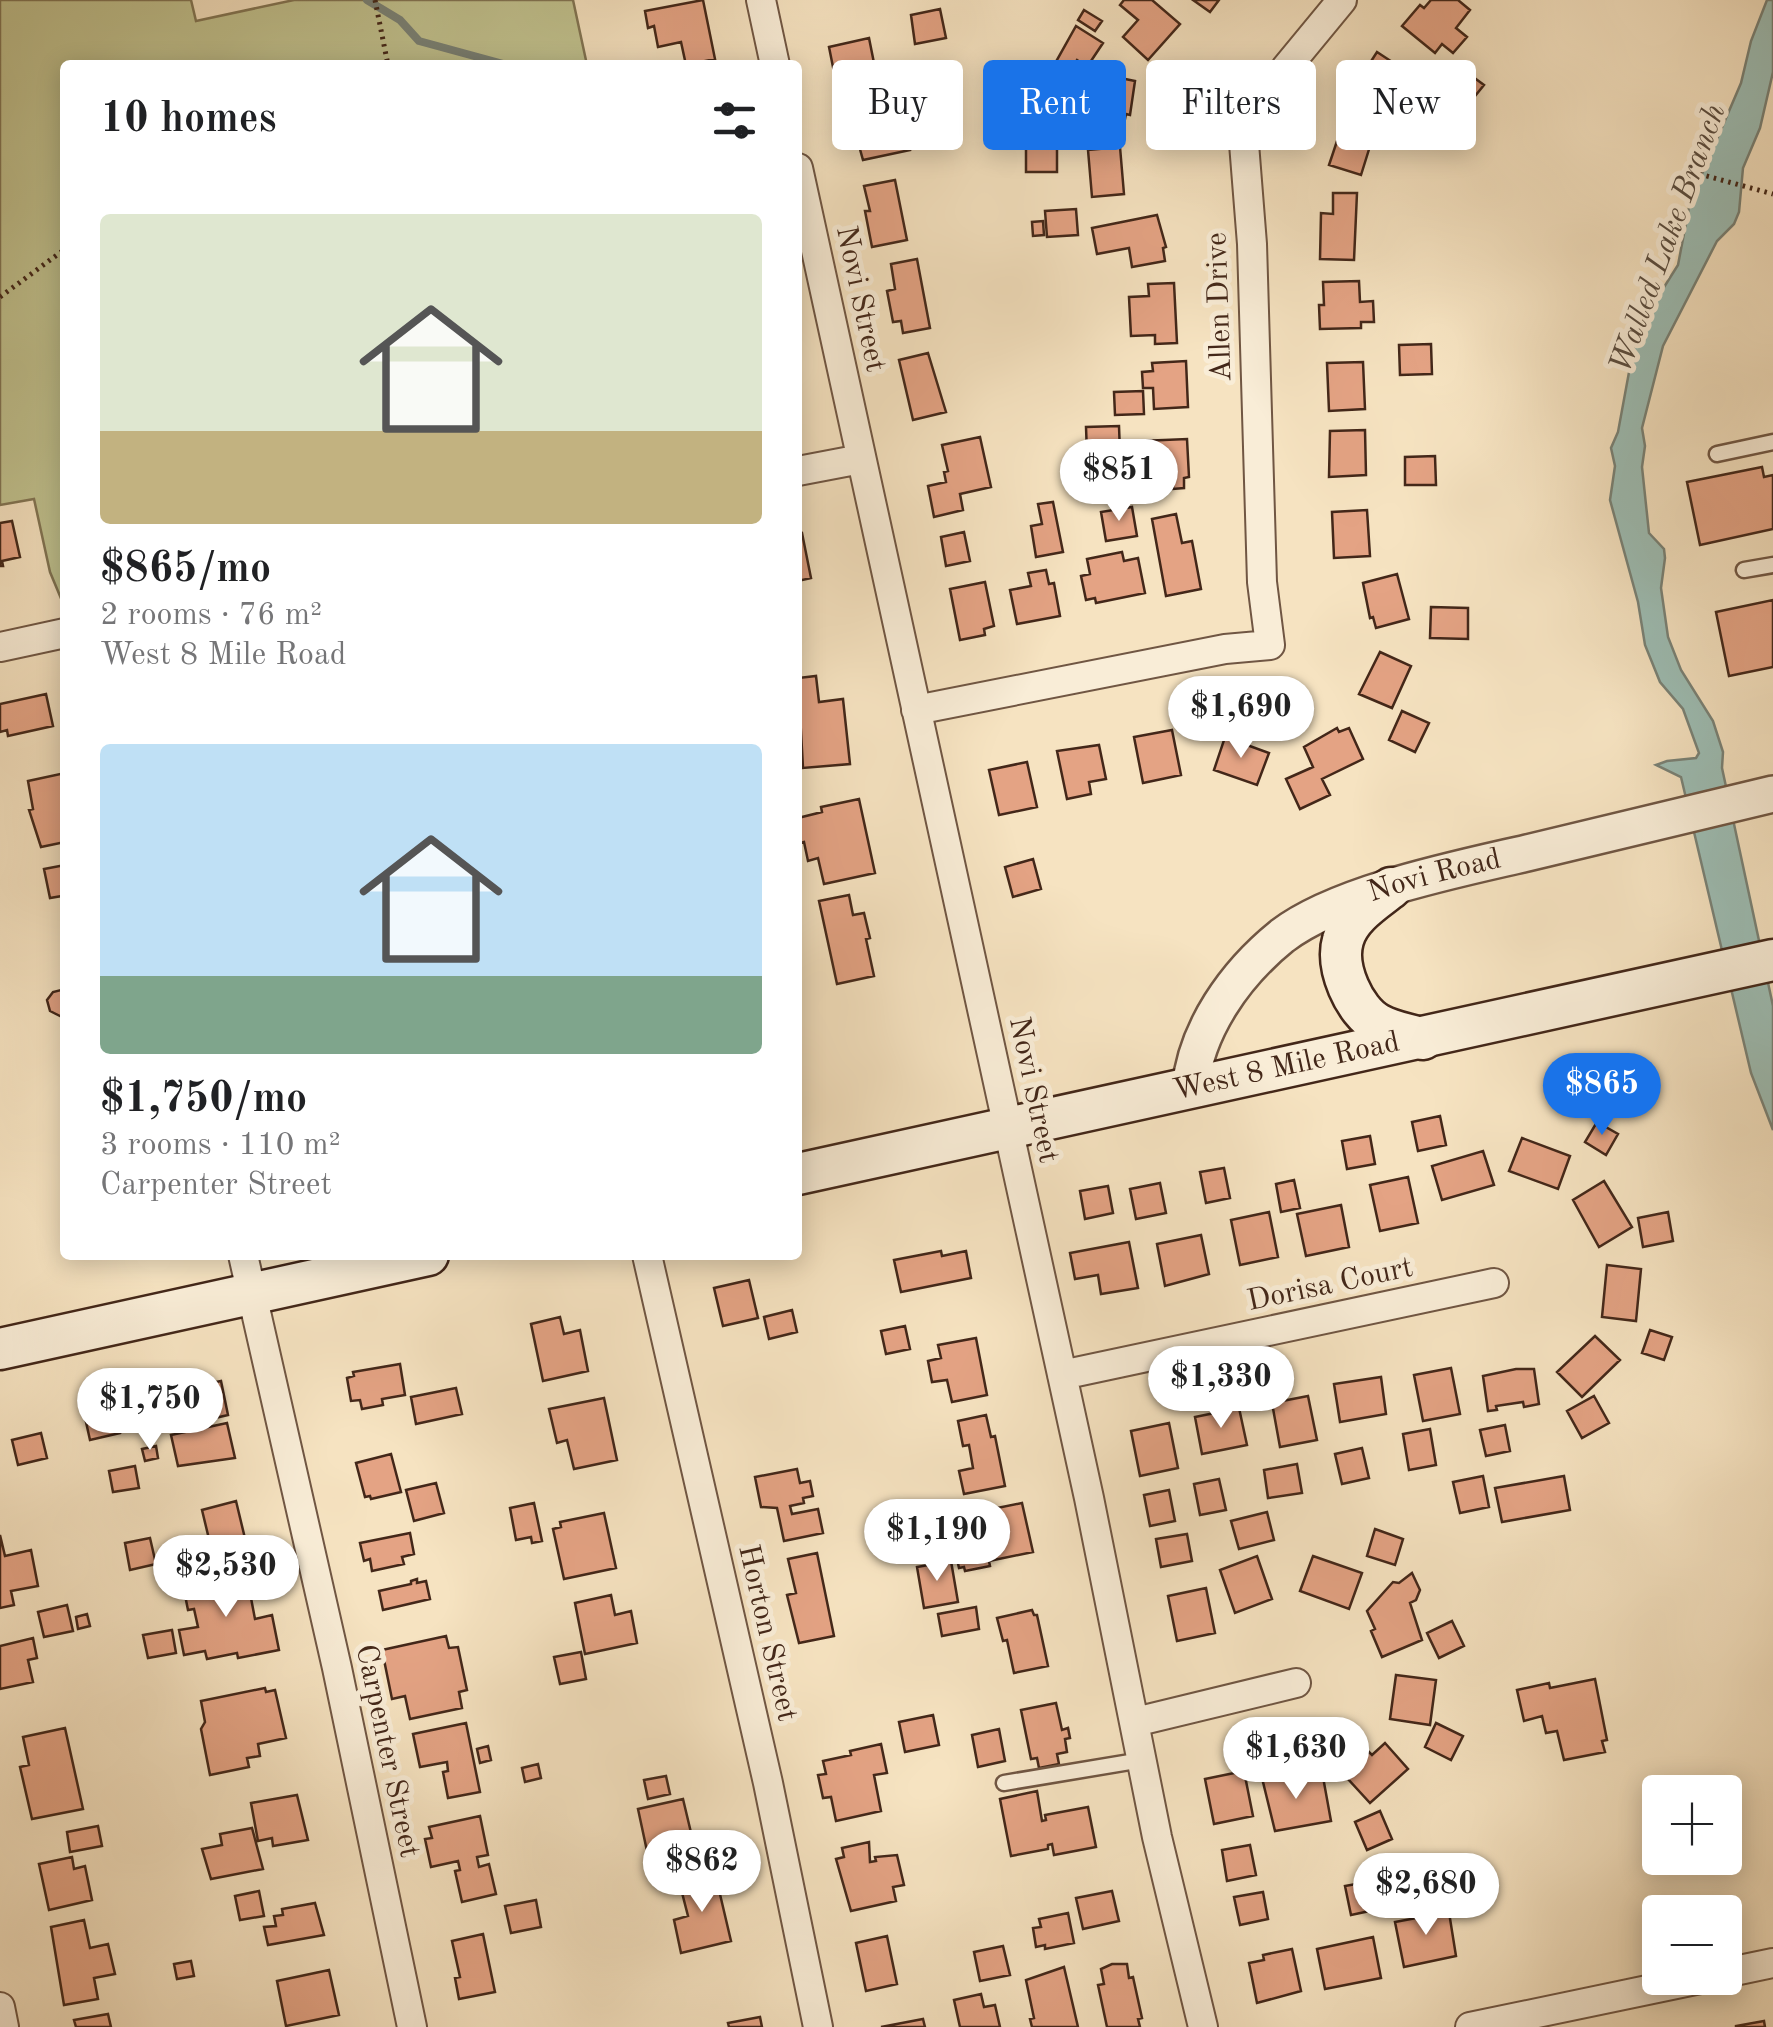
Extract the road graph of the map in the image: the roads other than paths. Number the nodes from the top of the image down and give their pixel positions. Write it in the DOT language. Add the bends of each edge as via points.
graph roads {
  1 [pos="761,0"];
  2 [pos="1342,0"];
  3 [pos="774,60"];
  4 [pos="802,186"];
  5 [pos="1773,442"];
  6 [pos="1718,454"];
  7 [pos="862,459"];
  8 [pos="802,470"];
  9 [pos="1773,565"];
  10 [pos="1744,570"];
  11 [pos="60,634"];
  12 [pos="0,646"];
  13 [pos="916,710"];
  14 [pos="1773,794"];
  15 [pos="1391,888"];
  16 [pos="1773,960"];
  17 [pos="1423,1039"];
  18 [pos="1190,1090"];
  19 [pos="1008,1128"];
  20 [pos="802,1173"];
  21 [pos="243,1260"];
  22 [pos="405,1260"];
  23 [pos="648,1260"];
  24 [pos="1494,1283"];
  25 [pos="251,1294"];
  26 [pos="0,1348"];
  27 [pos="1062,1376"];
  28 [pos="1296,1684"];
  29 [pos="1135,1722"];
  30 [pos="1142,1760"];
  31 [pos="1004,1783"];
  32 [pos="1773,1964"];
  33 [pos="1742,1970"];
  34 [pos="1642,1991"];
  35 [pos="0,2008"];
  36 [pos="4,2027"];
  37 [pos="412,2027"];
  38 [pos="818,2027"];
  39 [pos="1203,2027"];
  40 [pos="1470,2027"];
  1 -- 3 [label="street"];
  2 -- 13 [label="street, Allen Drive" via="1243,131 1270,645"];
  4 -- 7 [label="street, Novi Street"];
  5 -- 6 [label="lane"];
  7 -- 8 [label="street"];
  7 -- 13 [label="street, Novi Street"];
  9 -- 10 [label="lane"];
  11 -- 12 [label="street"];
  13 -- 19 [label="street, Novi Street"];
  14 -- 15 [label="street, Novi Road"];
  15 -- 17 [label="main road" via="1357,915 1342,941 1344,971 1354,1000 1376,1024"];
  15 -- 18 [label="street, Novi Road" via="1296,928 1245,972 1205,1029"];
  16 -- 17 [label="main road, West 8 Mile Road"];
  17 -- 18 [label="main road, West 8 Mile Road"];
  18 -- 19 [label="main road, West 8 Mile Road"];
  19 -- 20 [label="main road, West 8 Mile Road"];
  19 -- 27 [label="street, Novi Street"];
  21 -- 25 [label="street, Carpenter Street"];
  22 -- 25 [label="main road"];
  23 -- 38 [label="street, Horton Street"];
  24 -- 27 [label="street, Dorisa Court"];
  25 -- 26 [label="main road"];
  25 -- 37 [label="street, Carpenter Street"];
  27 -- 29 [label="street, Novi Street"];
  28 -- 29 [label="street"];
  29 -- 30 [label="street, Novi Street"];
  30 -- 31 [label="lane"];
  30 -- 39 [label="street, Novi Street"];
  32 -- 33 [label="street"];
  34 -- 40 [label="street"];
  35 -- 36 [label="street"];
}
